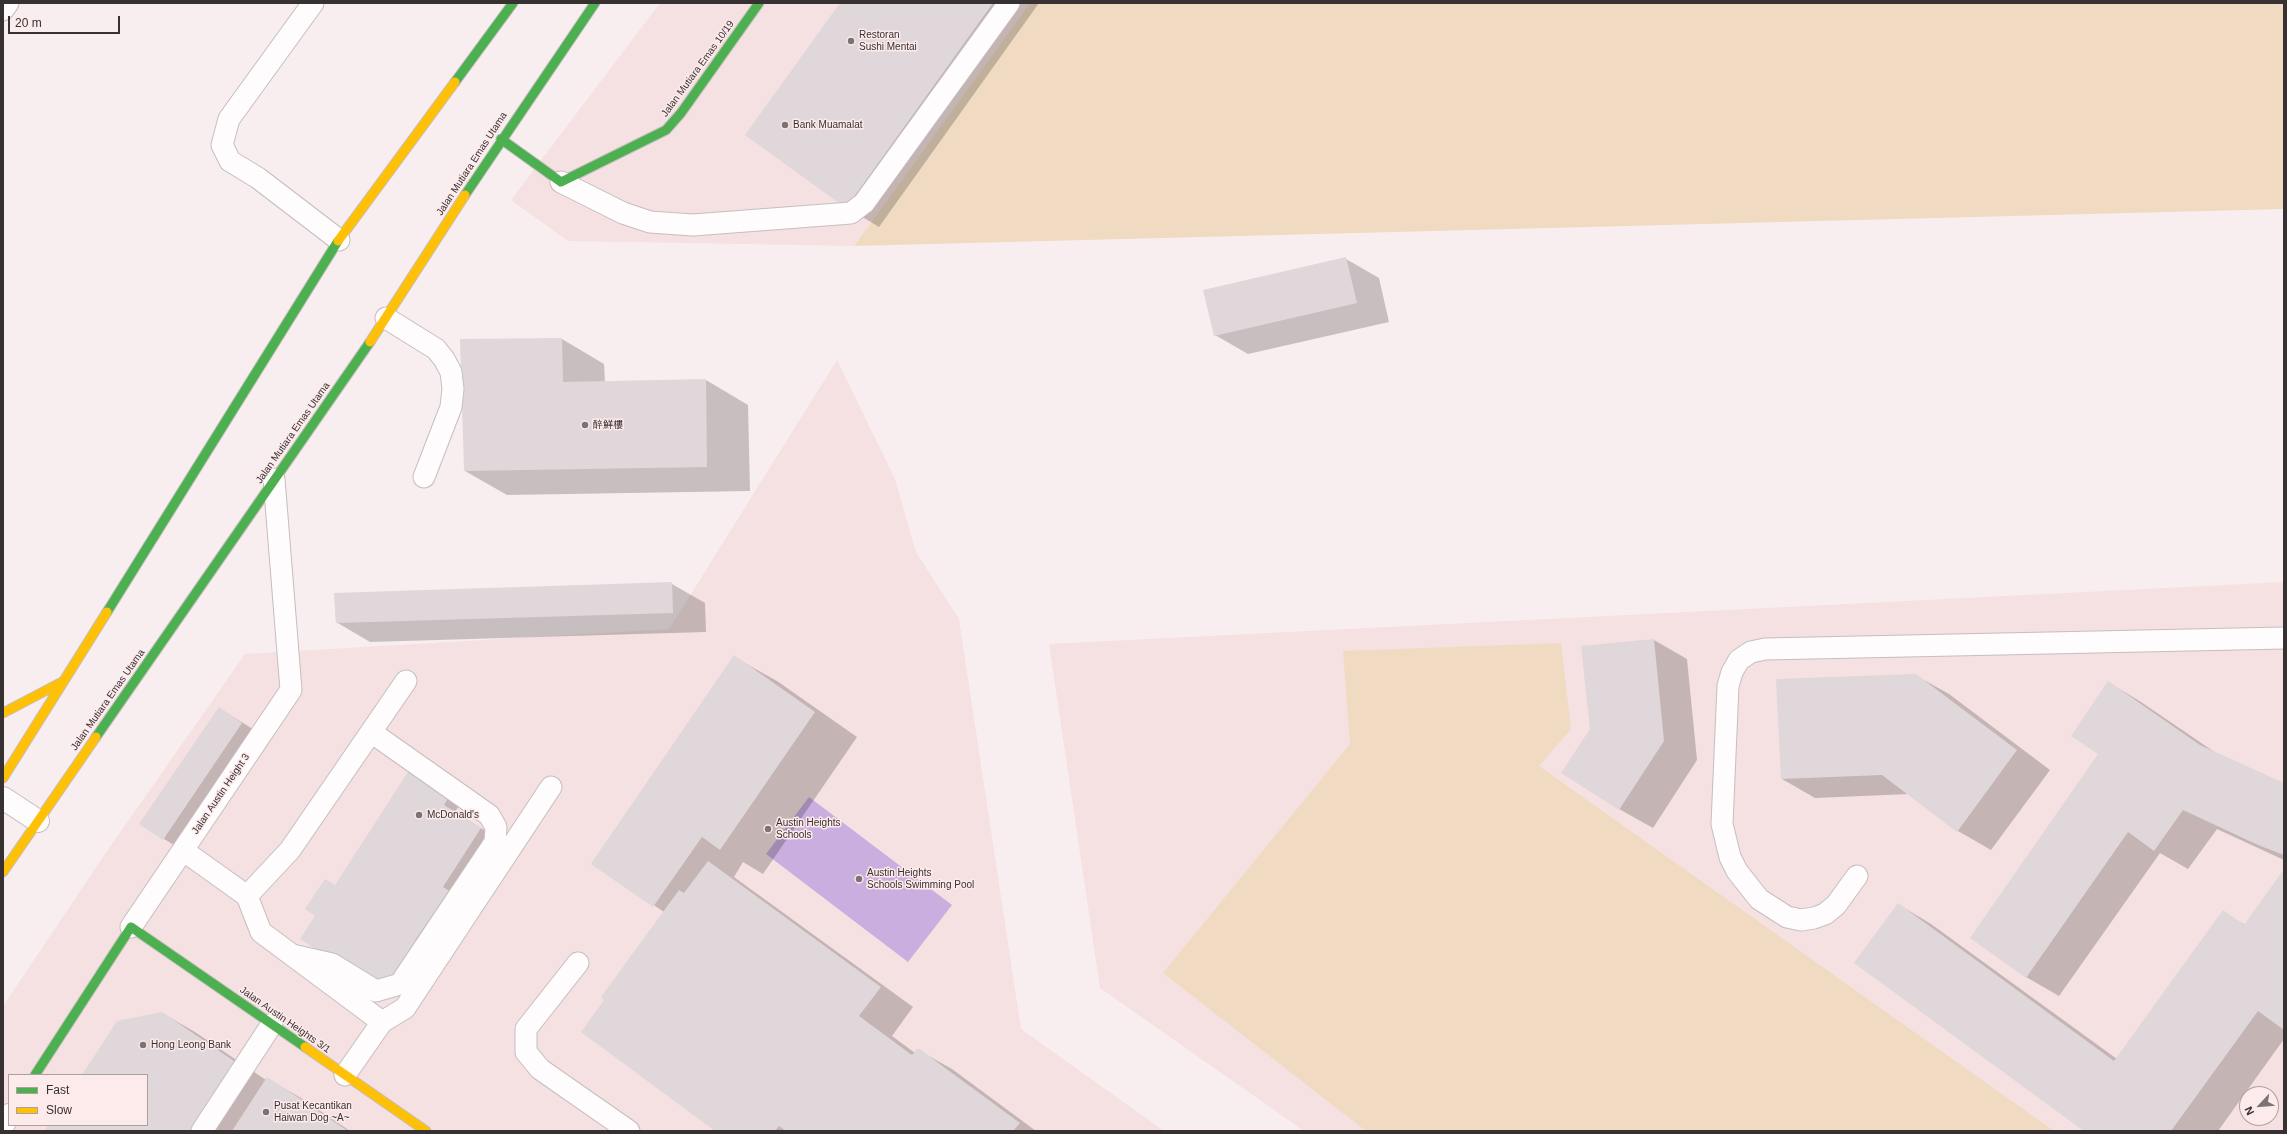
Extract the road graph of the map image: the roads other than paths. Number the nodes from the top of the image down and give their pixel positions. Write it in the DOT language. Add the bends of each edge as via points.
graph roads {
  1 [pos="8,3"];
  2 [pos="313,3"];
  3 [pos="505,3"];
  4 [pos="513,3"];
  5 [pos="595,3"];
  6 [pos="759,3"];
  7 [pos="1009,3"];
  8 [pos="3,10"];
  9 [pos="495,28"];
  10 [pos="501,139"];
  11 [pos="561,182"];
  12 [pos="339,240"];
  13 [pos="386,318"];
  14 [pos="424,477"];
  15 [pos="274,479"];
  16 [pos="2284,638"];
  17 [pos="406,681"];
  18 [pos="63,682"];
  19 [pos="3,713"];
  20 [pos="372,732"];
  21 [pos="3,778"];
  22 [pos="551,787"];
  23 [pos="3,798"];
  24 [pos="38,821"];
  25 [pos="184,851"];
  26 [pos="4,867"];
  27 [pos="1857,876"];
  28 [pos="247,896"];
  29 [pos="131,927"];
  30 [pos="292,955"];
  31 [pos="578,963"];
  32 [pos="382,1022"];
  33 [pos="272,1024"];
  34 [pos="36,1074"];
  35 [pos="345,1075"];
  36 [pos="202,1131"];
  37 [pos="426,1131"];
  38 [pos="629,1131"];
  1 -- 8 [label="lane"];
  2 -- 12 [label="lane" via="229,119 222,145 230,162 258,178"];
  3 -- 9 [label="main road"];
  4 -- 9 [label="main road"];
  5 -- 10 [label="main road, Jalan Mutiara Emas Utama"];
  6 -- 11 [label="main road, Jalan Mutiara Emas 10/19" via="681,114 666,130"];
  7 -- 11 [label="lane" via="859,210 843,215 693,226 650,222 622,213"];
  9 -- 12 [label="main road"];
  10 -- 11 [label="main road"];
  10 -- 13 [label="main road, Jalan Mutiara Emas Utama"];
  12 -- 18 [label="main road"];
  13 -- 14 [label="lane" via="436,349 451,372 451,407"];
  13 -- 15 [label="main road, Jalan Mutiara Emas Utama"];
  15 -- 24 [label="main road, Jalan Mutiara Emas Utama"];
  15 -- 25 [label="lane, Jalan Austin Height 3" via="291,690"];
  16 -- 27 [label="lane" via="1788,648 1751,652 1739,660 1728,686 1722,824 1730,857 1737,871 1759,899 1787,918 1801,920 1825,914 1836,905"];
  17 -- 20 [label="lane"];
  18 -- 19 [label="main road"];
  18 -- 21 [label="main road"];
  20 -- 28 [label="lane" via="290,850"];
  20 -- 30 [label="lane" via="489,815 496,827 495,842 400,984 376,991 332,964"];
  22 -- 32 [label="lane" via="405,1008"];
  23 -- 24 [label="street"];
  24 -- 26 [label="main road, Jalan Mutiara Emas Utama"];
  25 -- 28 [label="lane"];
  25 -- 29 [label="lane, Jalan Austin Height 3"];
  28 -- 30 [label="lane" via="261,932"];
  29 -- 33 [label="main road, Jalan Austin Heights 3/1"];
  29 -- 34 [label="main road, Jalan Austin Height 3"];
  30 -- 32 [label="lane"];
  31 -- 38 [label="lane" via="526,1029 526,1052 540,1069"];
  32 -- 35 [label="lane"];
  33 -- 35 [label="main road, Jalan Austin Heights 3/1"];
  33 -- 36 [label="lane"];
  35 -- 37 [label="main road, Jalan Austin Heights 3/1"];
}
